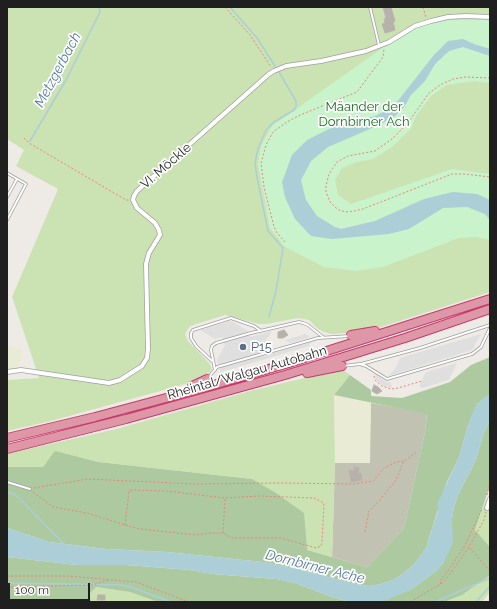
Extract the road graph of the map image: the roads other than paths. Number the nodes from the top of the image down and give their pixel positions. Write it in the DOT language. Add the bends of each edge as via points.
graph roads {
  1 [pos="370,7"];
  2 [pos="490,17"];
  3 [pos="382,45"];
  4 [pos="7,173"];
  5 [pos="17,178"];
  6 [pos="7,197"];
  7 [pos="7,220"];
  8 [pos="490,299"];
  9 [pos="490,309"];
  10 [pos="490,325"];
  11 [pos="402,327"];
  12 [pos="490,328"];
  13 [pos="261,331"];
  14 [pos="351,335"];
  15 [pos="324,338"];
  16 [pos="212,362"];
  17 [pos="360,364"];
  18 [pos="342,366"];
  19 [pos="215,371"];
  20 [pos="7,372"];
  21 [pos="285,374"];
  22 [pos="207,379"];
  23 [pos="170,397"];
  24 [pos="7,438"];
  25 [pos="7,449"];
  26 [pos="7,482"];
  27 [pos="30,488"];
  28 [pos="488,499"];
  29 [pos="485,506"];
  1 -- 3 [label="lane"];
  2 -- 3 [label="street, VI. Möckle" via="448,17 427,22"];
  3 -- 20 [label="street, VI. Möckle" via="351,55 286,66 274,71 137,191 133,200 137,208 156,223 160,235 149,253 146,264 148,349 142,366 109,383 21,370"];
  4 -- 5 [label="lane"];
  5 -- 6 [label="lane"];
  5 -- 7 [label="lane" via="26,184"];
  8 -- 11 [label="highway, Rheintal/Walgau Autobahn"];
  9 -- 21 [label="highway, Rheintal/Walgau Autobahn"];
  10 -- 17 [label="lane"];
  11 -- 14 [label="highway"];
  11 -- 23 [label="highway, Rheintal/Walgau Autobahn"];
  12 -- 17 [label="lane" via="479,350 472,354 387,379"];
  13 -- 15 [label="lane" via="299,322"];
  13 -- 16 [label="lane" via="216,343 211,350"];
  13 -- 16 [label="lane" via="231,318 193,330 191,338"];
  14 -- 15 [label="lane"];
  15 -- 19 [label="lane" via="217,367"];
  16 -- 19 [label="lane"];
  17 -- 18 [label="lane"];
  18 -- 21 [label="highway" via="293,377"];
  19 -- 22 [label="lane"];
  21 -- 25 [label="highway, Rheintal/Walgau Autobahn" via="156,411"];
  22 -- 23 [label="highway"];
  23 -- 24 [label="highway, Rheintal/Walgau Autobahn"];
  26 -- 27 [label="lane"];
  28 -- 29 [label="street"];
}
